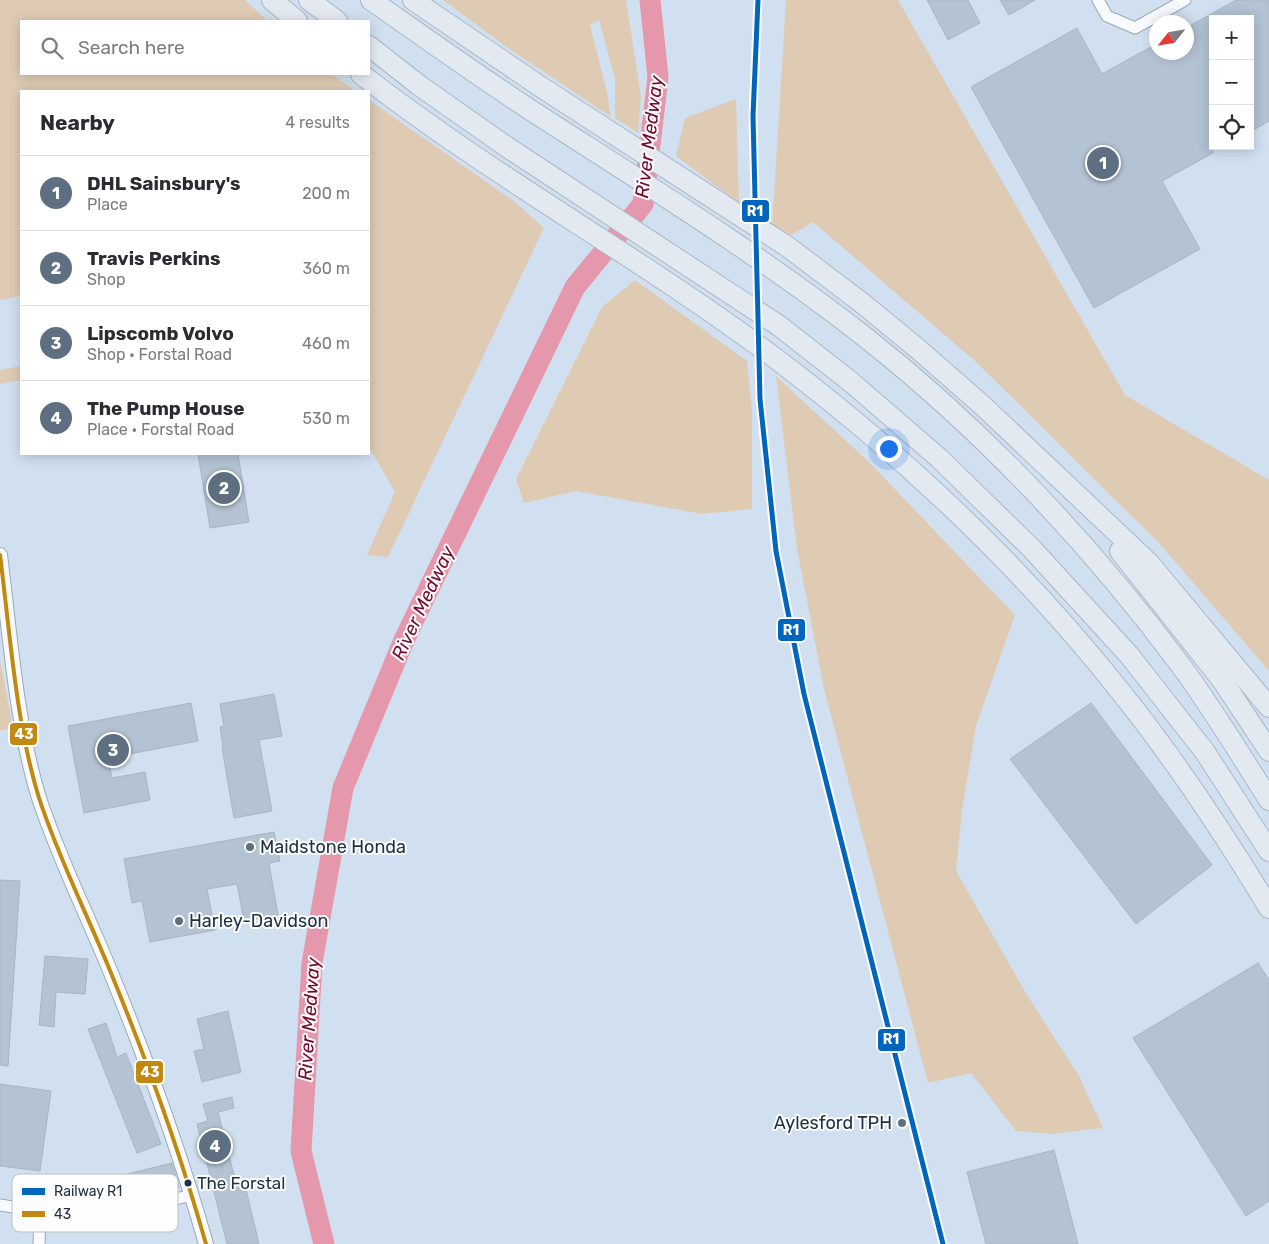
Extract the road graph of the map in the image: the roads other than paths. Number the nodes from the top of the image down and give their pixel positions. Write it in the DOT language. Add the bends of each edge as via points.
graph roads {
  1 [pos="272,0"];
  2 [pos="309,0"];
  3 [pos="371,0"];
  4 [pos="413,0"];
  5 [pos="1098,0"];
  6 [pos="1185,0"];
  7 [pos="296,20"];
  8 [pos="335,20"];
  9 [pos="370,47"];
  10 [pos="362,75"];
  11 [pos="1020,441"];
  12 [pos="0,555"];
  13 [pos="1269,707"];
  14 [pos="1269,751"];
  15 [pos="1269,800"];
  16 [pos="1269,851"];
  17 [pos="1247,872"];
  18 [pos="1269,908"];
  19 [pos="1269,913"];
  20 [pos="192,1195"];
  21 [pos="178,1198"];
  22 [pos="206,1244"];
  1 -- 7 [label="highway"];
  2 -- 8 [label="highway"];
  3 -- 15 [label="highway" via="529,109 787,278 867,339 940,401 985,442 1054,514 1126,596 1183,669"];
  4 -- 11 [label="highway" via="788,248 918,349"];
  5 -- 6 [label="street" via="1107,16 1135,28"];
  9 -- 16 [label="highway" via="507,148 778,325 851,382 940,459 1032,549 1129,655 1205,752"];
  10 -- 17 [label="highway" via="494,168 733,327 902,461 1023,580 1128,700"];
  11 -- 13 [label="highway" via="1149,563"];
  11 -- 14 [label="highway" via="1095,520 1168,609 1222,680"];
  12 -- 20 [label="street" via="24,740 39,797 72,886 111,973"];
  17 -- 18 [label="highway"];
  17 -- 19 [label="highway"];
  20 -- 21 [label="street"];
  20 -- 22 [label="street"];
}
